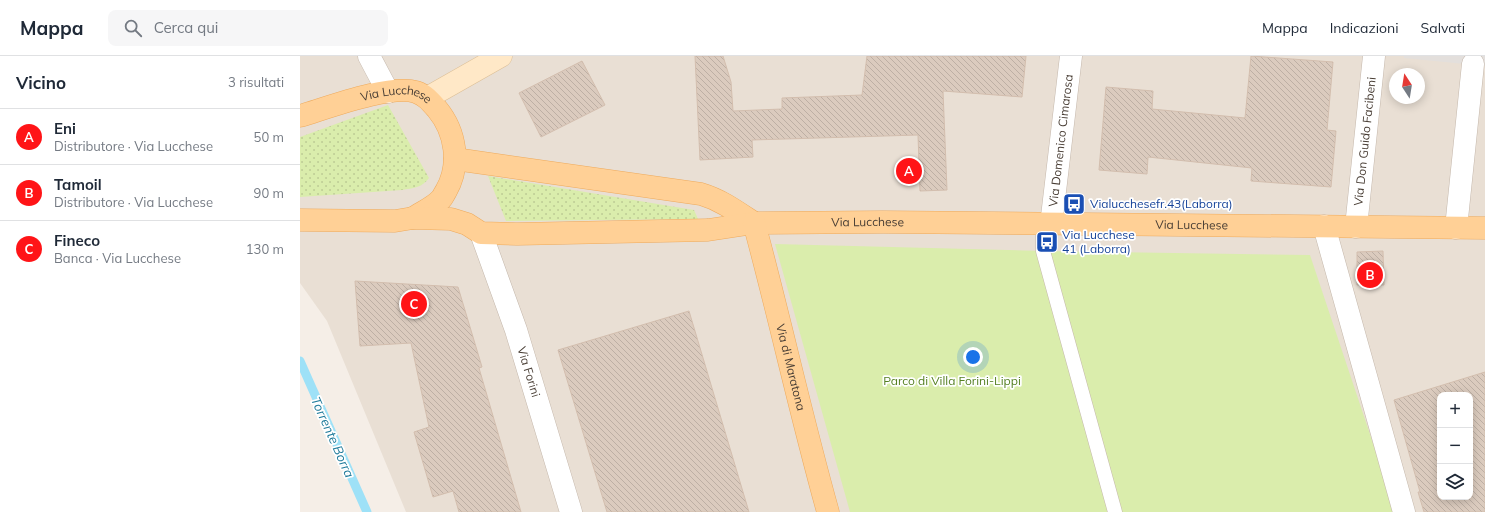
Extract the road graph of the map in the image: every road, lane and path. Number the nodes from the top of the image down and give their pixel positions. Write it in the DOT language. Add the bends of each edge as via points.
graph roads {
  1 [pos="369,56"];
  2 [pos="500,56"];
  3 [pos="1071,56"];
  4 [pos="1374,56"];
  5 [pos="1472,64"];
  6 [pos="388,92"];
  7 [pos="428,98"];
  8 [pos="300,116"];
  9 [pos="455,159"];
  10 [pos="413,218"];
  11 [pos="300,220"];
  12 [pos="754,223"];
  13 [pos="1047,224"];
  14 [pos="1324,226"];
  15 [pos="1356,227"];
  16 [pos="1456,228"];
  17 [pos="1485,228"];
  18 [pos="481,233"];
  19 [pos="571,512"];
  20 [pos="828,512"];
  21 [pos="1115,512"];
  22 [pos="1404,512"];
  1 -- 6 [label="street"];
  2 -- 7 [label="main road"];
  3 -- 13 [label="street, Via Domenico Cimarosa"];
  4 -- 15 [label="street, Via Don Guido Facibeni"];
  5 -- 16 [label="street"];
  6 -- 7 [label="main road, Via Lucchese" via="415,92"];
  6 -- 8 [label="main road, Via Lucchese"];
  7 -- 9 [label="main road, Via Lucchese" via="449,128"];
  9 -- 10 [label="main road, Via Lucchese" via="454,174 441,199"];
  9 -- 12 [label="main road" via="701,194 729,206"];
  10 -- 11 [label="main road" via="395,221"];
  10 -- 18 [label="main road" via="451,219 467,224"];
  12 -- 13 [label="main road, Via Lucchese"];
  12 -- 18 [label="main road, Via Lucchese" via="708,230"];
  12 -- 20 [label="main road, Via di Maratona"];
  13 -- 14 [label="main road, Via Lucchese"];
  13 -- 21 [label="lane" via="1043,251"];
  14 -- 15 [label="main road, Via Lucchese"];
  14 -- 22 [label="street"];
  15 -- 16 [label="main road, Via Lucchese"];
  16 -- 17 [label="main road, Via Lucchese"];
  18 -- 19 [label="street, Via Forini" via="516,330"];
}
